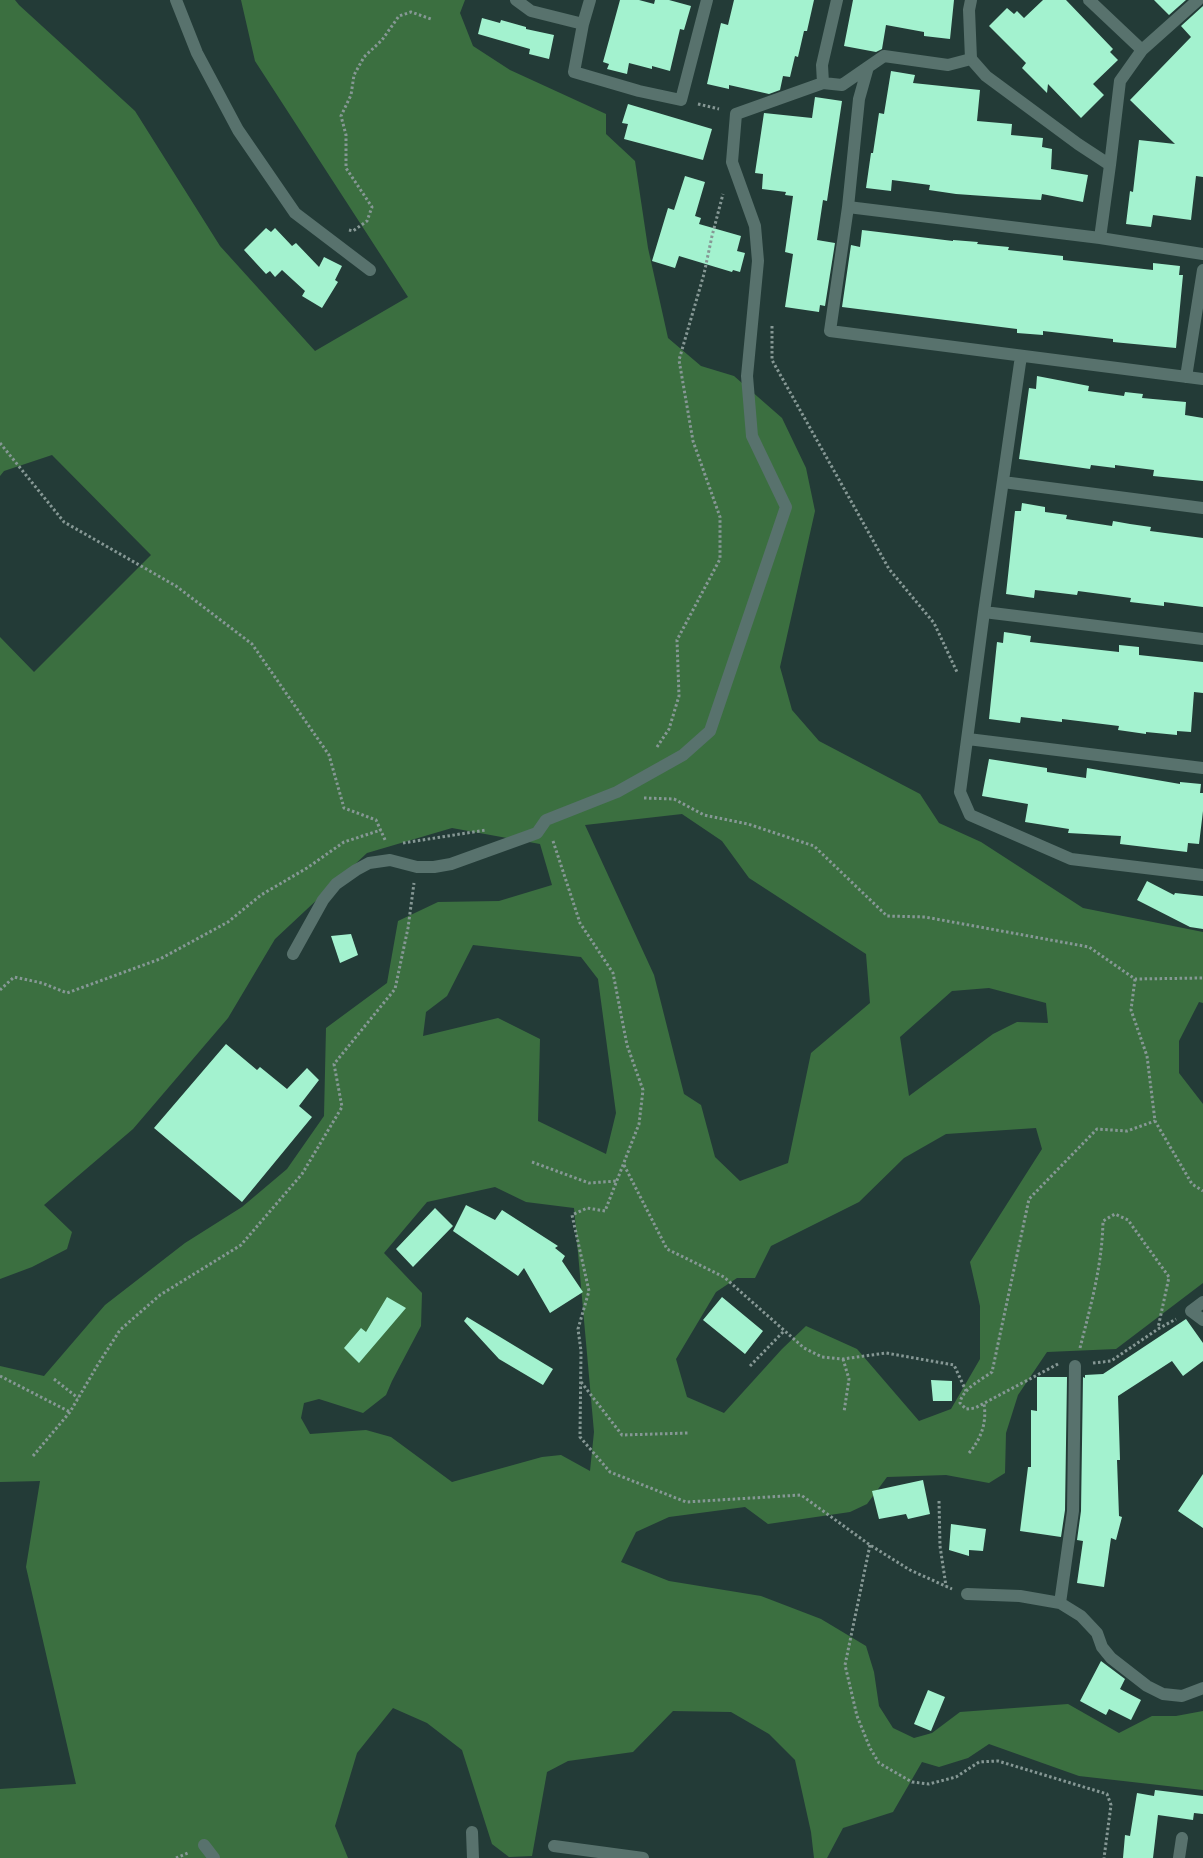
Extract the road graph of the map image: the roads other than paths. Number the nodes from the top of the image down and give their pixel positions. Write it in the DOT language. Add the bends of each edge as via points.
graph roads {
  1 [pos="176,0"];
  2 [pos="516,0"];
  3 [pos="590,0"];
  4 [pos="707,0"];
  5 [pos="837,0"];
  6 [pos="971,0"];
  7 [pos="1089,0"];
  8 [pos="1198,0"];
  9 [pos="583,24"];
  10 [pos="1142,50"];
  11 [pos="971,59"];
  12 [pos="868,67"];
  13 [pos="823,83"];
  14 [pos="1110,165"];
  15 [pos="848,207"];
  16 [pos="1100,238"];
  17 [pos="1203,254"];
  18 [pos="370,270"];
  19 [pos="1203,270"];
  20 [pos="1021,356"];
  21 [pos="1186,377"];
  22 [pos="1203,379"];
  23 [pos="1003,482"];
  24 [pos="1203,508"];
  25 [pos="984,612"];
  26 [pos="1203,639"];
  27 [pos="968,739"];
  28 [pos="1203,768"];
  29 [pos="1203,875"];
  30 [pos="293,954"];
  31 [pos="1203,1302"];
  32 [pos="1203,1320"];
  33 [pos="1075,1366"];
  34 [pos="967,1594"];
  35 [pos="1060,1602"];
  36 [pos="1203,1688"];
  37 [pos="472,1832"];
  38 [pos="1182,1838"];
  39 [pos="204,1845"];
  40 [pos="554,1846"];
  41 [pos="214,1858"];
  42 [pos="473,1858"];
  43 [pos="643,1858"];
  44 [pos="1179,1858"];
  1 -- 18 [label="street" via="197,53 238,130 295,213"];
  2 -- 9 [label="street" via="531,11"];
  3 -- 9 [label="street"];
  4 -- 9 [label="street" via="681,100 574,72"];
  5 -- 13 [label="street" via="822,65"];
  6 -- 11 [label="street"];
  7 -- 10 [label="street"];
  8 -- 10 [label="street"];
  10 -- 14 [label="street" via="1120,81"];
  11 -- 12 [label="street" via="948,65 884,56"];
  11 -- 14 [label="street" via="986,76"];
  12 -- 13 [label="street" via="842,84"];
  12 -- 15 [label="street" via="858,99"];
  13 -- 30 [label="street" via="736,114 732,162 755,226 758,261 747,376 752,436 786,507 710,731 683,755 617,792 546,820 537,833 502,847 434,867 416,867 390,860 356,870 336,884 323,900"];
  14 -- 16 [label="street"];
  15 -- 16 [label="street"];
  15 -- 20 [label="street" via="830,331"];
  16 -- 17 [label="street"];
  19 -- 21 [label="street"];
  20 -- 21 [label="street"];
  20 -- 23 [label="street"];
  21 -- 22 [label="street"];
  23 -- 24 [label="street"];
  23 -- 25 [label="street"];
  25 -- 26 [label="street"];
  25 -- 27 [label="street"];
  27 -- 28 [label="street"];
  27 -- 29 [label="street" via="960,792 970,815 1071,860"];
  31 -- 32 [label="street" via="1191,1310"];
  33 -- 35 [label="street" via="1073,1511"];
  34 -- 35 [label="street" via="1020,1596"];
  35 -- 36 [label="street" via="1081,1616 1097,1633 1111,1658 1146,1686 1163,1694 1182,1696"];
  37 -- 42 [label="street"];
  38 -- 44 [label="street"];
  39 -- 41 [label="street"];
  40 -- 43 [label="street"];
}
